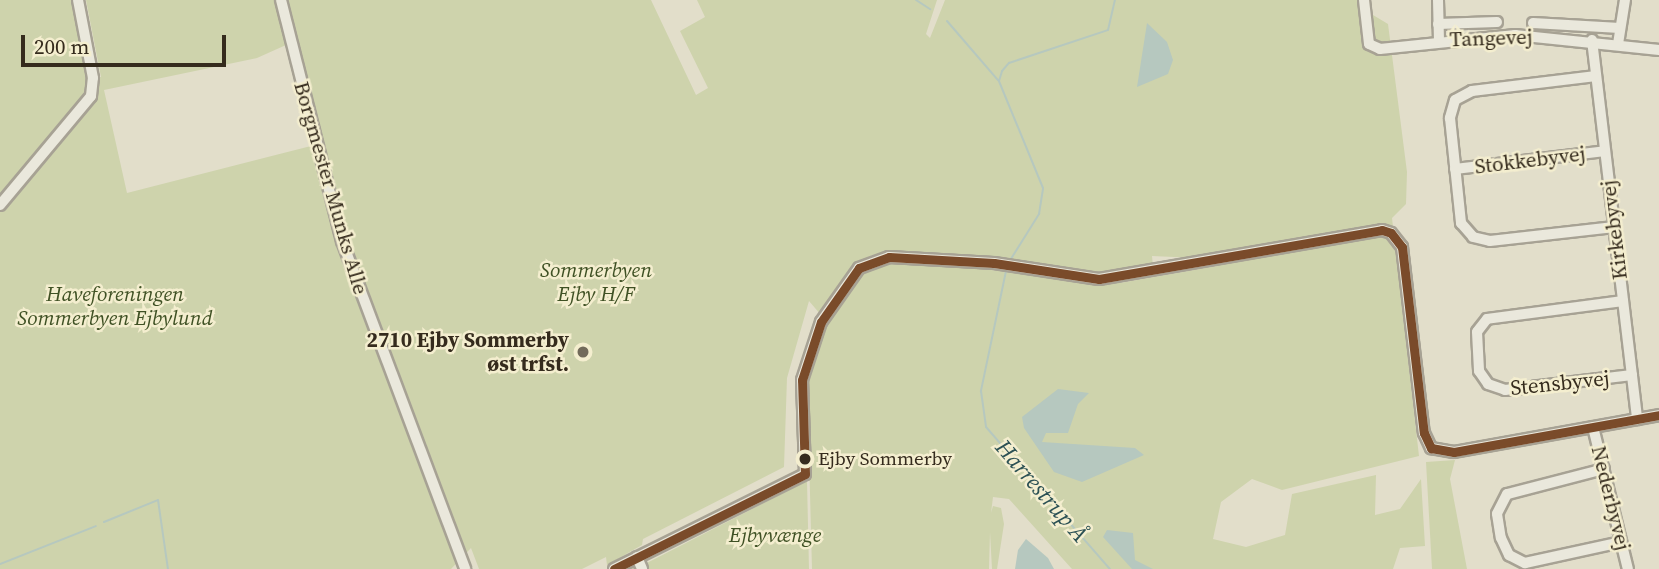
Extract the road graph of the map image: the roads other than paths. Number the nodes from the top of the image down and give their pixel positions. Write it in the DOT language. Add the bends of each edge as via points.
graph roads {
  1 [pos="78,0"];
  2 [pos="281,0"];
  3 [pos="1364,0"];
  4 [pos="1438,0"];
  5 [pos="1625,0"];
  6 [pos="1497,22"];
  7 [pos="1533,23"];
  8 [pos="1438,24"];
  9 [pos="1620,28"];
  10 [pos="1592,40"];
  11 [pos="1439,41"];
  12 [pos="1618,44"];
  13 [pos="1659,50"];
  14 [pos="1596,76"];
  15 [pos="1605,151"];
  16 [pos="1455,170"];
  17 [pos="0,205"];
  18 [pos="1614,227"];
  19 [pos="1623,301"];
  20 [pos="1632,375"];
  21 [pos="1659,415"];
  22 [pos="1637,419"];
  23 [pos="1593,427"];
  24 [pos="1604,468"];
  25 [pos="1621,542"];
  26 [pos="637,557"];
  27 [pos="465,569"];
  28 [pos="614,569"];
  29 [pos="642,569"];
  30 [pos="1628,569"];
  1 -- 17 [label="street" via="93,78 91,96"];
  2 -- 27 [label="street, Borgmester Munks Alle" via="342,241"];
  3 -- 11 [label="street, Tangevej" via="1369,44 1380,49"];
  4 -- 8 [label="street"];
  5 -- 9 [label="street"];
  6 -- 8 [label="street"];
  7 -- 9 [label="street"];
  8 -- 11 [label="street"];
  9 -- 12 [label="street"];
  10 -- 11 [label="street, Tangevej" via="1515,35"];
  10 -- 12 [label="street, Tangevej"];
  10 -- 14 [label="street, Kirkebyvej"];
  12 -- 13 [label="street, Tangevej"];
  14 -- 15 [label="street, Kirkebyvej"];
  14 -- 16 [label="street" via="1461,95 1450,117"];
  15 -- 16 [label="street, Stokkebyvej"];
  15 -- 18 [label="street, Kirkebyvej"];
  16 -- 18 [label="street" via="1461,223 1480,241"];
  18 -- 19 [label="street, Kirkebyvej"];
  19 -- 20 [label="street, Kirkebyvej"];
  19 -- 20 [label="street, Stensbyvej" via="1488,319 1477,332 1479,371 1488,384 1505,390"];
  20 -- 22 [label="street, Kirkebyvej"];
  21 -- 22 [label="street"];
  22 -- 23 [label="street"];
  23 -- 24 [label="street, Nederbyvej"];
  23 -- 26 [label="street" via="1454,452 1432,448 1424,433 1402,247 1391,233 1376,230 1121,278 1082,279 994,263 889,257 859,268 821,322 802,380 805,474"];
  24 -- 25 [label="street, Nederbyvej"];
  24 -- 25 [label="street" via="1507,494 1497,508 1501,538 1509,555 1525,563"];
  25 -- 30 [label="street, Nederbyvej"];
  26 -- 28 [label="street"];
  26 -- 29 [label="street"];
}
